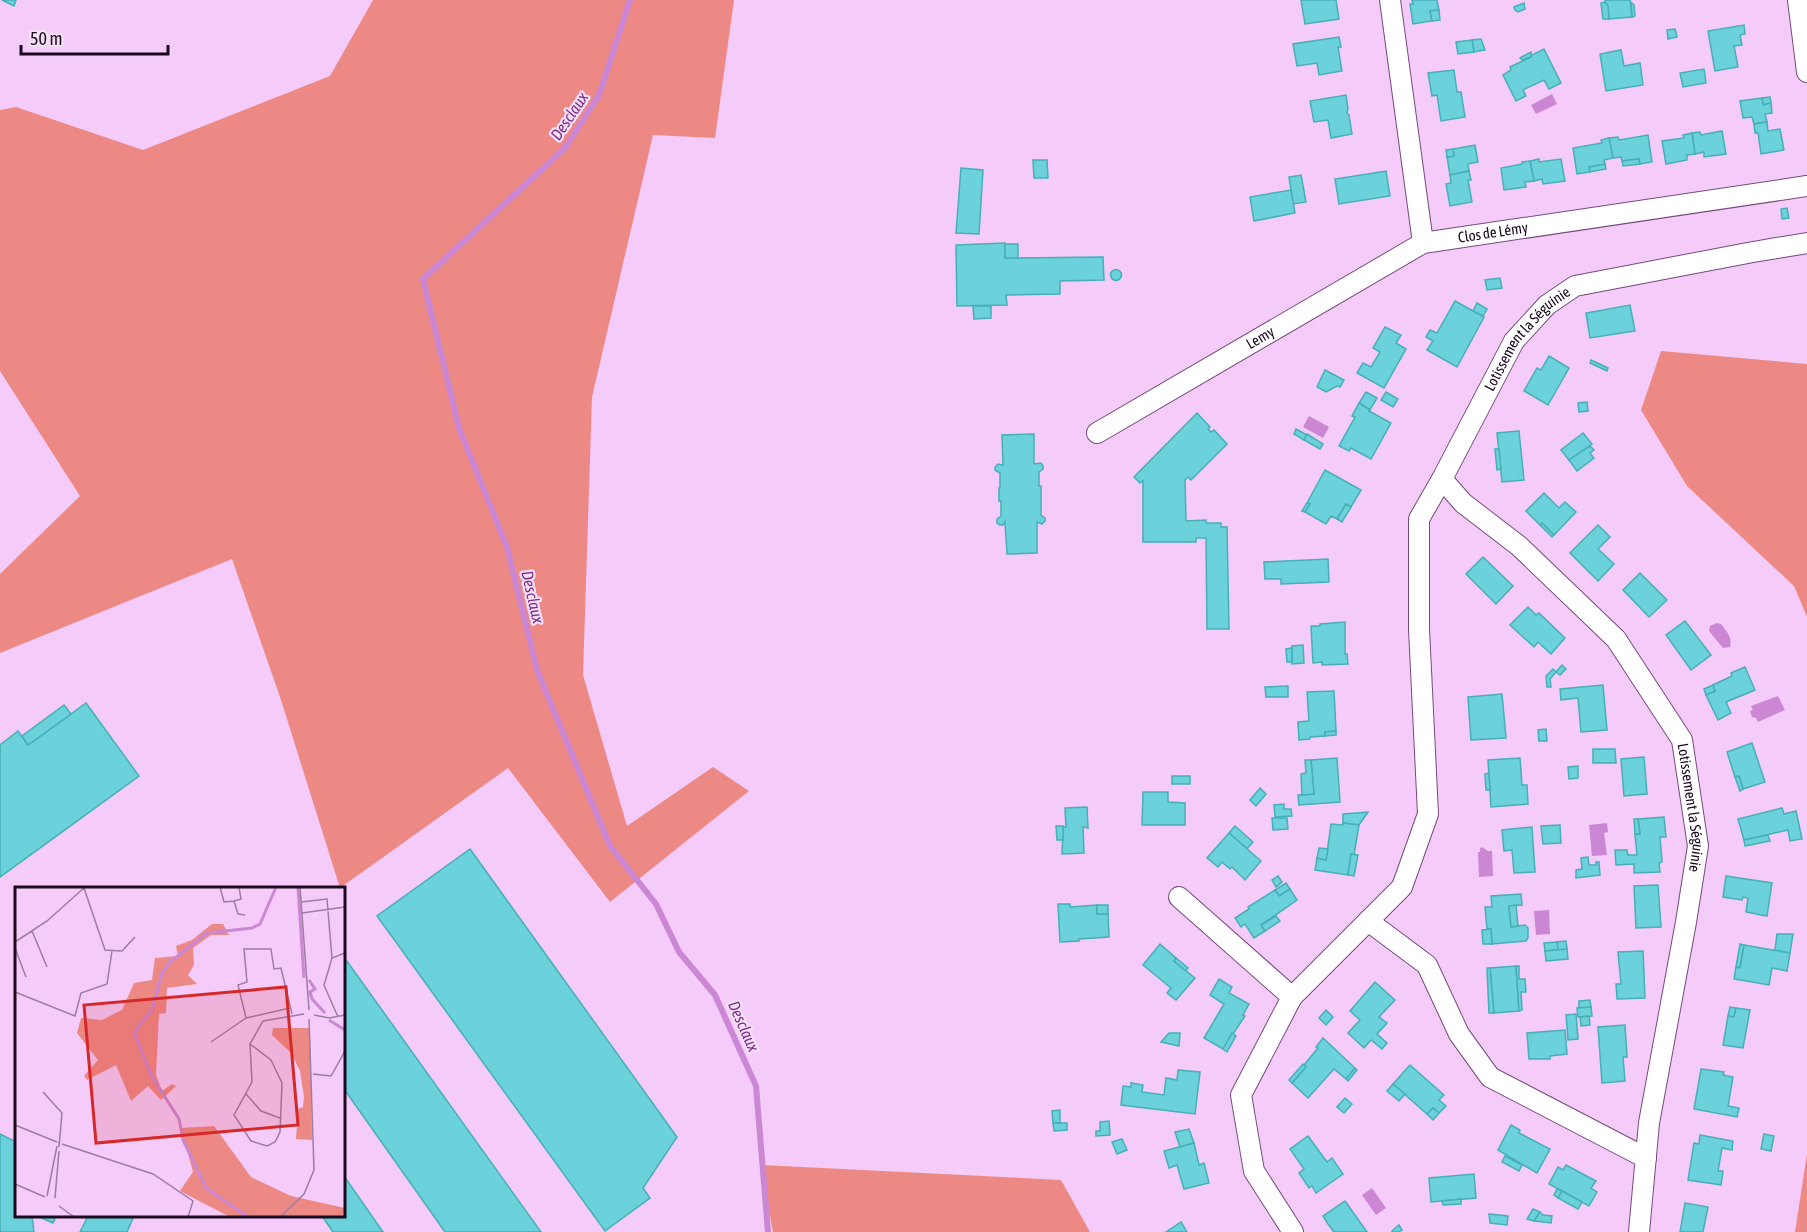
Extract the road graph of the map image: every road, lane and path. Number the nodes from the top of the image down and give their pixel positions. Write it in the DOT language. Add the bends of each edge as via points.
graph roads {
  1 [pos="1390,0"];
  2 [pos="1798,0"];
  3 [pos="1807,72"];
  4 [pos="1807,186"];
  5 [pos="1423,243"];
  6 [pos="1807,243"];
  7 [pos="1097,433"];
  8 [pos="1442,478"];
  9 [pos="1179,897"];
  10 [pos="1368,921"];
  11 [pos="1292,997"];
  12 [pos="1646,1158"];
  13 [pos="1293,1232"];
  14 [pos="1639,1232"];
  1 -- 5 [label="street"];
  2 -- 3 [label="street"];
  4 -- 5 [label="street, Clos de Lémy"];
  5 -- 7 [label="street, Lemy"];
  6 -- 8 [label="street, Lotissement la Séguinie" via="1575,286 1547,305 1514,340"];
  8 -- 10 [label="street, Lotissement la Séguinie" via="1419,519 1419,629 1428,814 1402,887"];
  8 -- 12 [label="street, Lotissement la Séguinie" via="1463,503 1519,546 1616,639 1682,740 1698,846"];
  9 -- 11 [label="street"];
  10 -- 11 [label="street, Lotissement la Séguinie"];
  10 -- 12 [label="street" via="1427,964 1459,1034 1490,1077"];
  11 -- 13 [label="street, Lotissement la Séguinie" via="1241,1095 1254,1171"];
  12 -- 14 [label="street, Lotissement la Séguinie"];
}
